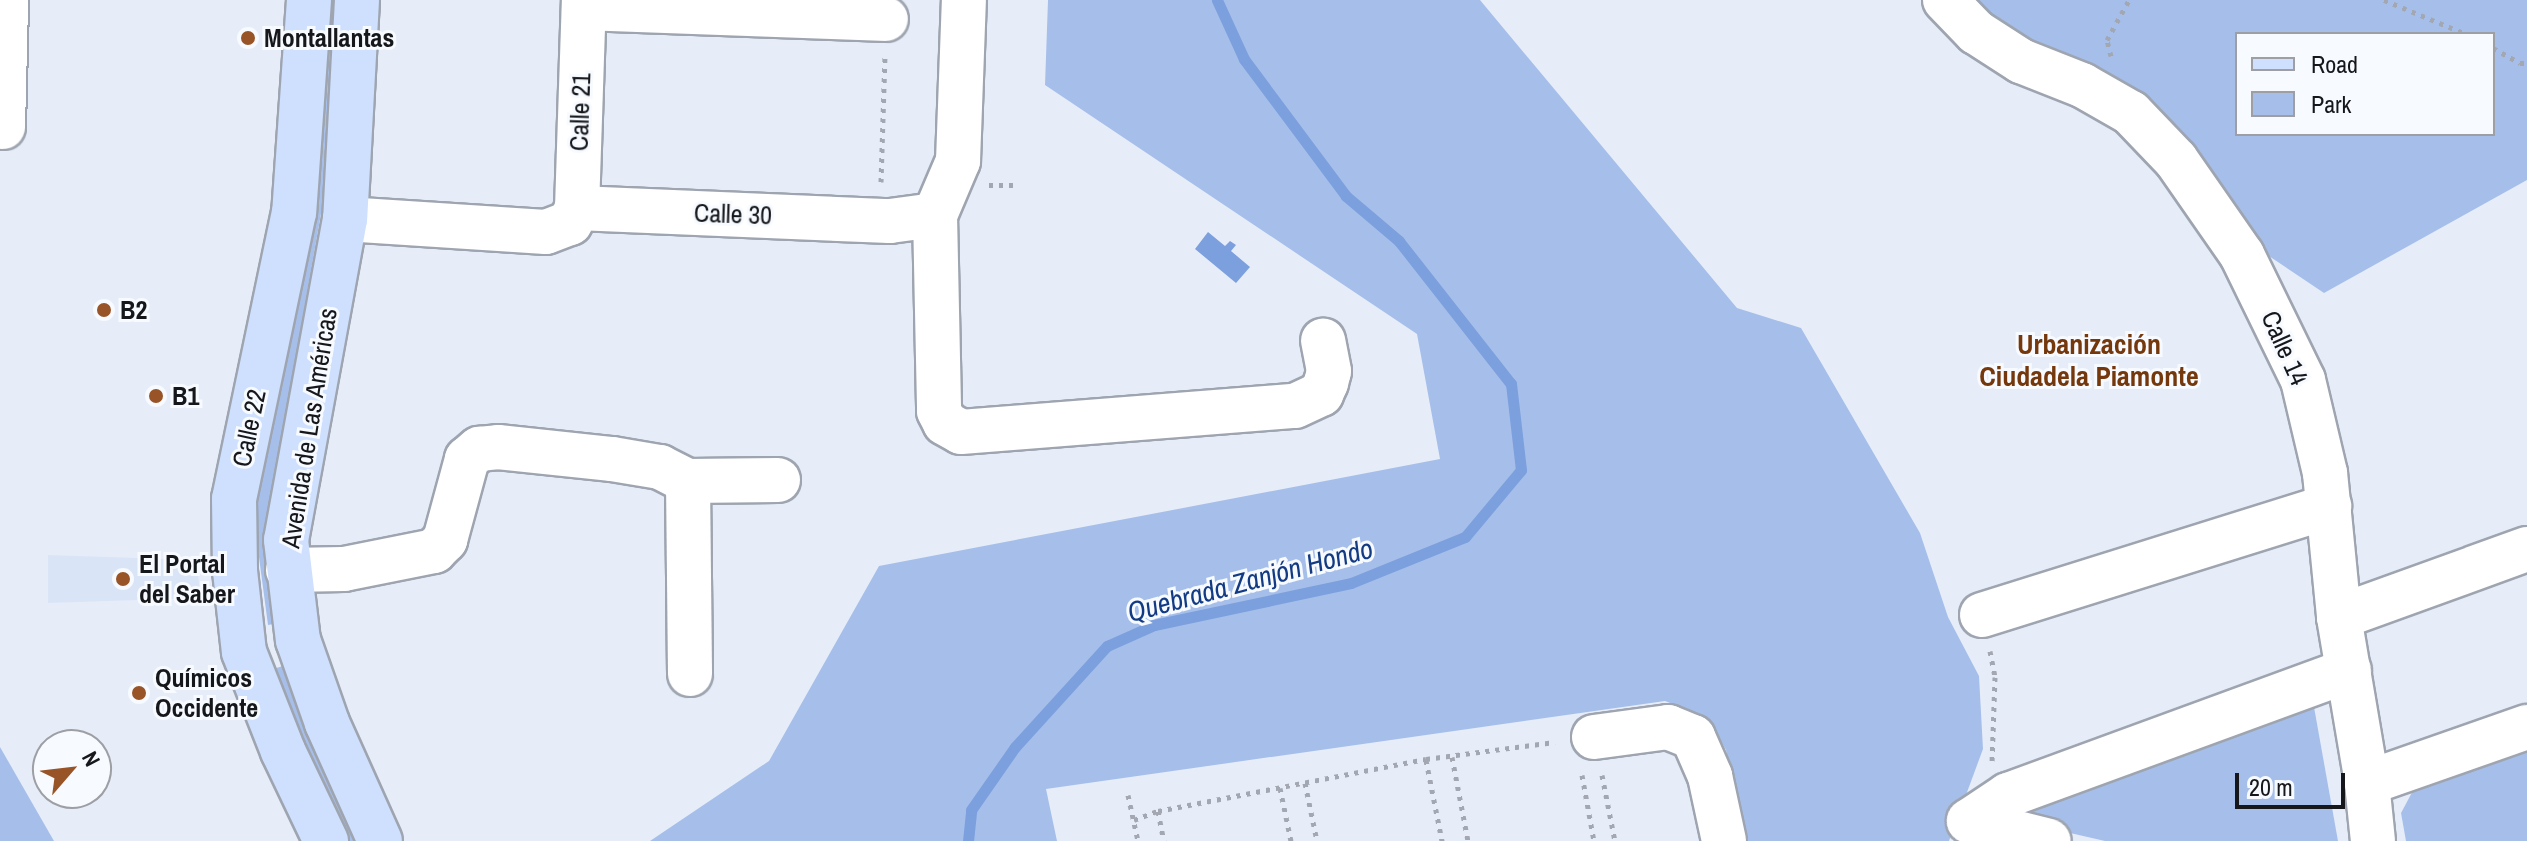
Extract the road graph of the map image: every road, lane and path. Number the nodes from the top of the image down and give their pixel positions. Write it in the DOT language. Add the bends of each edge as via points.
graph roads {
  1 [pos="6,0"];
  2 [pos="308,0"];
  3 [pos="357,0"];
  4 [pos="964,0"];
  5 [pos="1945,0"];
  6 [pos="2384,0"];
  7 [pos="584,4"];
  8 [pos="886,19"];
  9 [pos="2461,32"];
  10 [pos="2495,49"];
  11 [pos="2527,63"];
  12 [pos="3,127"];
  13 [pos="573,215"];
  14 [pos="935,215"];
  15 [pos="345,219"];
  16 [pos="885,220"];
  17 [pos="1323,341"];
  18 [pos="778,480"];
  19 [pos="688,481"];
  20 [pos="2329,506"];
  21 [pos="2527,549"];
  22 [pos="287,555"];
  23 [pos="1982,615"];
  24 [pos="2339,617"];
  25 [pos="298,640"];
  26 [pos="244,652"];
  27 [pos="2349,670"];
  28 [pos="690,674"];
  29 [pos="2527,727"];
  30 [pos="1584,738"];
  31 [pos="1452,757"];
  32 [pos="1426,759"];
  33 [pos="1305,783"];
  34 [pos="2367,783"];
  35 [pos="1280,788"];
  36 [pos="1128,795"];
  37 [pos="1158,811"];
  38 [pos="1134,820"];
  39 [pos="1969,821"];
  40 [pos="326,841"];
  41 [pos="380,841"];
  42 [pos="1138,841"];
  43 [pos="1164,841"];
  44 [pos="1291,841"];
  45 [pos="1317,841"];
  46 [pos="1442,841"];
  47 [pos="1468,841"];
  48 [pos="1594,841"];
  49 [pos="1615,841"];
  50 [pos="1724,841"];
  51 [pos="2049,841"];
  52 [pos="2373,841"];
  1 -- 12 [label="street"];
  2 -- 26 [label="main road, Calle 22" via="294,212 234,499"];
  3 -- 15 [label="main road, Avenida de Las Américas"];
  4 -- 14 [label="street" via="958,161"];
  5 -- 20 [label="street, Calle 14" via="1976,32 2021,61 2082,85 2131,113 2176,160 2242,255 2303,380"];
  6 -- 9 [label="path"];
  7 -- 8 [label="street"];
  7 -- 13 [label="street, Calle 21"];
  8 -- 16 [label="path"];
  10 -- 11 [label="path"];
  13 -- 15 [label="street, Calle 30" via="546,232"];
  13 -- 16 [label="street, Calle 30"];
  14 -- 16 [label="street, Calle 30"];
  14 -- 17 [label="street" via="939,411 945,423 961,432 1295,406 1321,394 1326,383"];
  15 -- 22 [label="main road, Avenida de Las Américas"];
  18 -- 19 [label="street"];
  19 -- 22 [label="street" via="660,467 612,459 479,449 467,459 445,540 434,551 344,569"];
  19 -- 28 [label="street"];
  20 -- 23 [label="street"];
  20 -- 24 [label="street, Calle 14"];
  21 -- 24 [label="street"];
  22 -- 25 [label="main road, Avenida de Las Américas"];
  23 -- 39 [label="path" via="1995,677 1993,749 1989,786"];
  24 -- 27 [label="street, Calle 14"];
  25 -- 26 [label="main road"];
  25 -- 41 [label="main road, Avenida de Las Américas" via="327,723"];
  26 -- 40 [label="main road, Calle 22"];
  27 -- 34 [label="street, Calle 14"];
  27 -- 39 [label="street" via="2008,795"];
  29 -- 34 [label="street"];
  30 -- 31 [label="path"];
  30 -- 48 [label="path"];
  30 -- 49 [label="path"];
  30 -- 50 [label="street" via="1668,727 1693,737 1710,776"];
  31 -- 32 [label="path"];
  31 -- 47 [label="path"];
  32 -- 33 [label="path"];
  32 -- 46 [label="path"];
  33 -- 35 [label="path"];
  33 -- 45 [label="path"];
  34 -- 52 [label="street, Calle 14"];
  35 -- 37 [label="path"];
  35 -- 44 [label="path"];
  36 -- 38 [label="path"];
  37 -- 38 [label="path"];
  37 -- 43 [label="path"];
  38 -- 42 [label="path"];
  39 -- 51 [label="street"];
}
